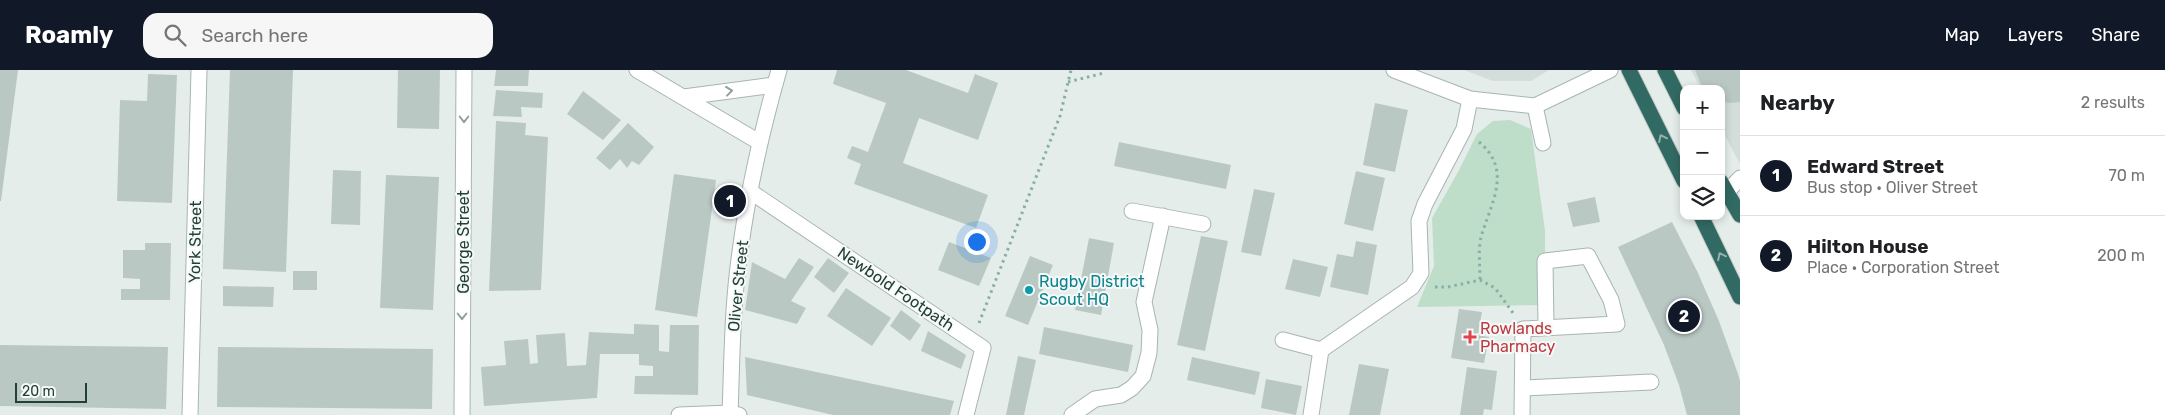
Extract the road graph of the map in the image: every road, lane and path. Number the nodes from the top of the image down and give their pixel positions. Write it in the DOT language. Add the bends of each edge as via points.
graph roads {
  1 [pos="199,70"];
  2 [pos="464,70"];
  3 [pos="637,70"];
  4 [pos="779,70"];
  5 [pos="1071,70"];
  6 [pos="1394,70"];
  7 [pos="1610,70"];
  8 [pos="1629,70"];
  9 [pos="1665,70"];
  10 [pos="1104,73"];
  11 [pos="1414,73"];
  12 [pos="1068,82"];
  13 [pos="774,85"];
  14 [pos="684,97"];
  15 [pos="1470,99"];
  16 [pos="1680,100"];
  17 [pos="1534,106"];
  18 [pos="1464,129"];
  19 [pos="759,142"];
  20 [pos="1543,142"];
  21 [pos="1681,175"];
  22 [pos="1740,178"];
  23 [pos="1725,187"];
  24 [pos="1725,190"];
  25 [pos="751,192"];
  26 [pos="1132,211"];
  27 [pos="1740,215"];
  28 [pos="1163,216"];
  29 [pos="1703,220"];
  30 [pos="1203,224"];
  31 [pos="1480,280"];
  32 [pos="1412,287"];
  33 [pos="1740,296"];
  34 [pos="1546,327"];
  35 [pos="1523,329"];
  36 [pos="1283,340"];
  37 [pos="983,348"];
  38 [pos="1321,350"];
  39 [pos="1650,382"];
  40 [pos="1522,388"];
  41 [pos="733,414"];
  42 [pos="190,415"];
  43 [pos="462,415"];
  44 [pos="679,415"];
  45 [pos="966,415"];
  46 [pos="1072,415"];
  47 [pos="1311,415"];
  48 [pos="1522,415"];
  1 -- 42 [label="street, York Street"];
  2 -- 43 [label="street, George Street, one-way"];
  3 -- 14 [label="street"];
  4 -- 13 [label="street, Oliver Street"];
  5 -- 12 [label="path"];
  6 -- 11 [label="street"];
  7 -- 17 [label="street"];
  21 -- 8 [label="highway, one-way"];
  9 -- 16 [label="highway"];
  10 -- 12 [label="path"];
  11 -- 15 [label="street"];
  12 -- 37 [label="path" via="1060,116 979,324"];
  14 -- 13 [label="street, one-way"];
  13 -- 19 [label="street, Oliver Street"];
  14 -- 19 [label="street"];
  15 -- 17 [label="street"];
  15 -- 18 [label="street"];
  17 -- 20 [label="street"];
  18 -- 31 [label="path" via="1490,151 1498,172 1494,201 1481,239"];
  18 -- 32 [label="street" via="1424,204 1419,221 1420,274"];
  19 -- 25 [label="street, Oliver Street"];
  22 -- 23 [label="street"];
  24 -- 27 [label="highway"];
  25 -- 37 [label="street, Newbold Footpath"];
  25 -- 41 [label="street, Oliver Street" via="740,252 734,316"];
  26 -- 28 [label="street"];
  28 -- 30 [label="street"];
  28 -- 46 [label="street" via="1144,302 1150,330 1143,376 1121,395 1095,399"];
  33 -- 29 [label="highway, one-way"];
  31 -- 32 [label="path" via="1448,286"];
  31 -- 35 [label="path" via="1495,288"];
  32 -- 38 [label="street"];
  34 -- 34 [label="street" via="1617,324 1611,300 1588,256 1545,261"];
  34 -- 35 [label="street"];
  35 -- 40 [label="street"];
  36 -- 38 [label="street"];
  37 -- 45 [label="street"];
  38 -- 47 [label="street"];
  39 -- 40 [label="street"];
  40 -- 48 [label="street"];
  41 -- 44 [label="street"];
}
